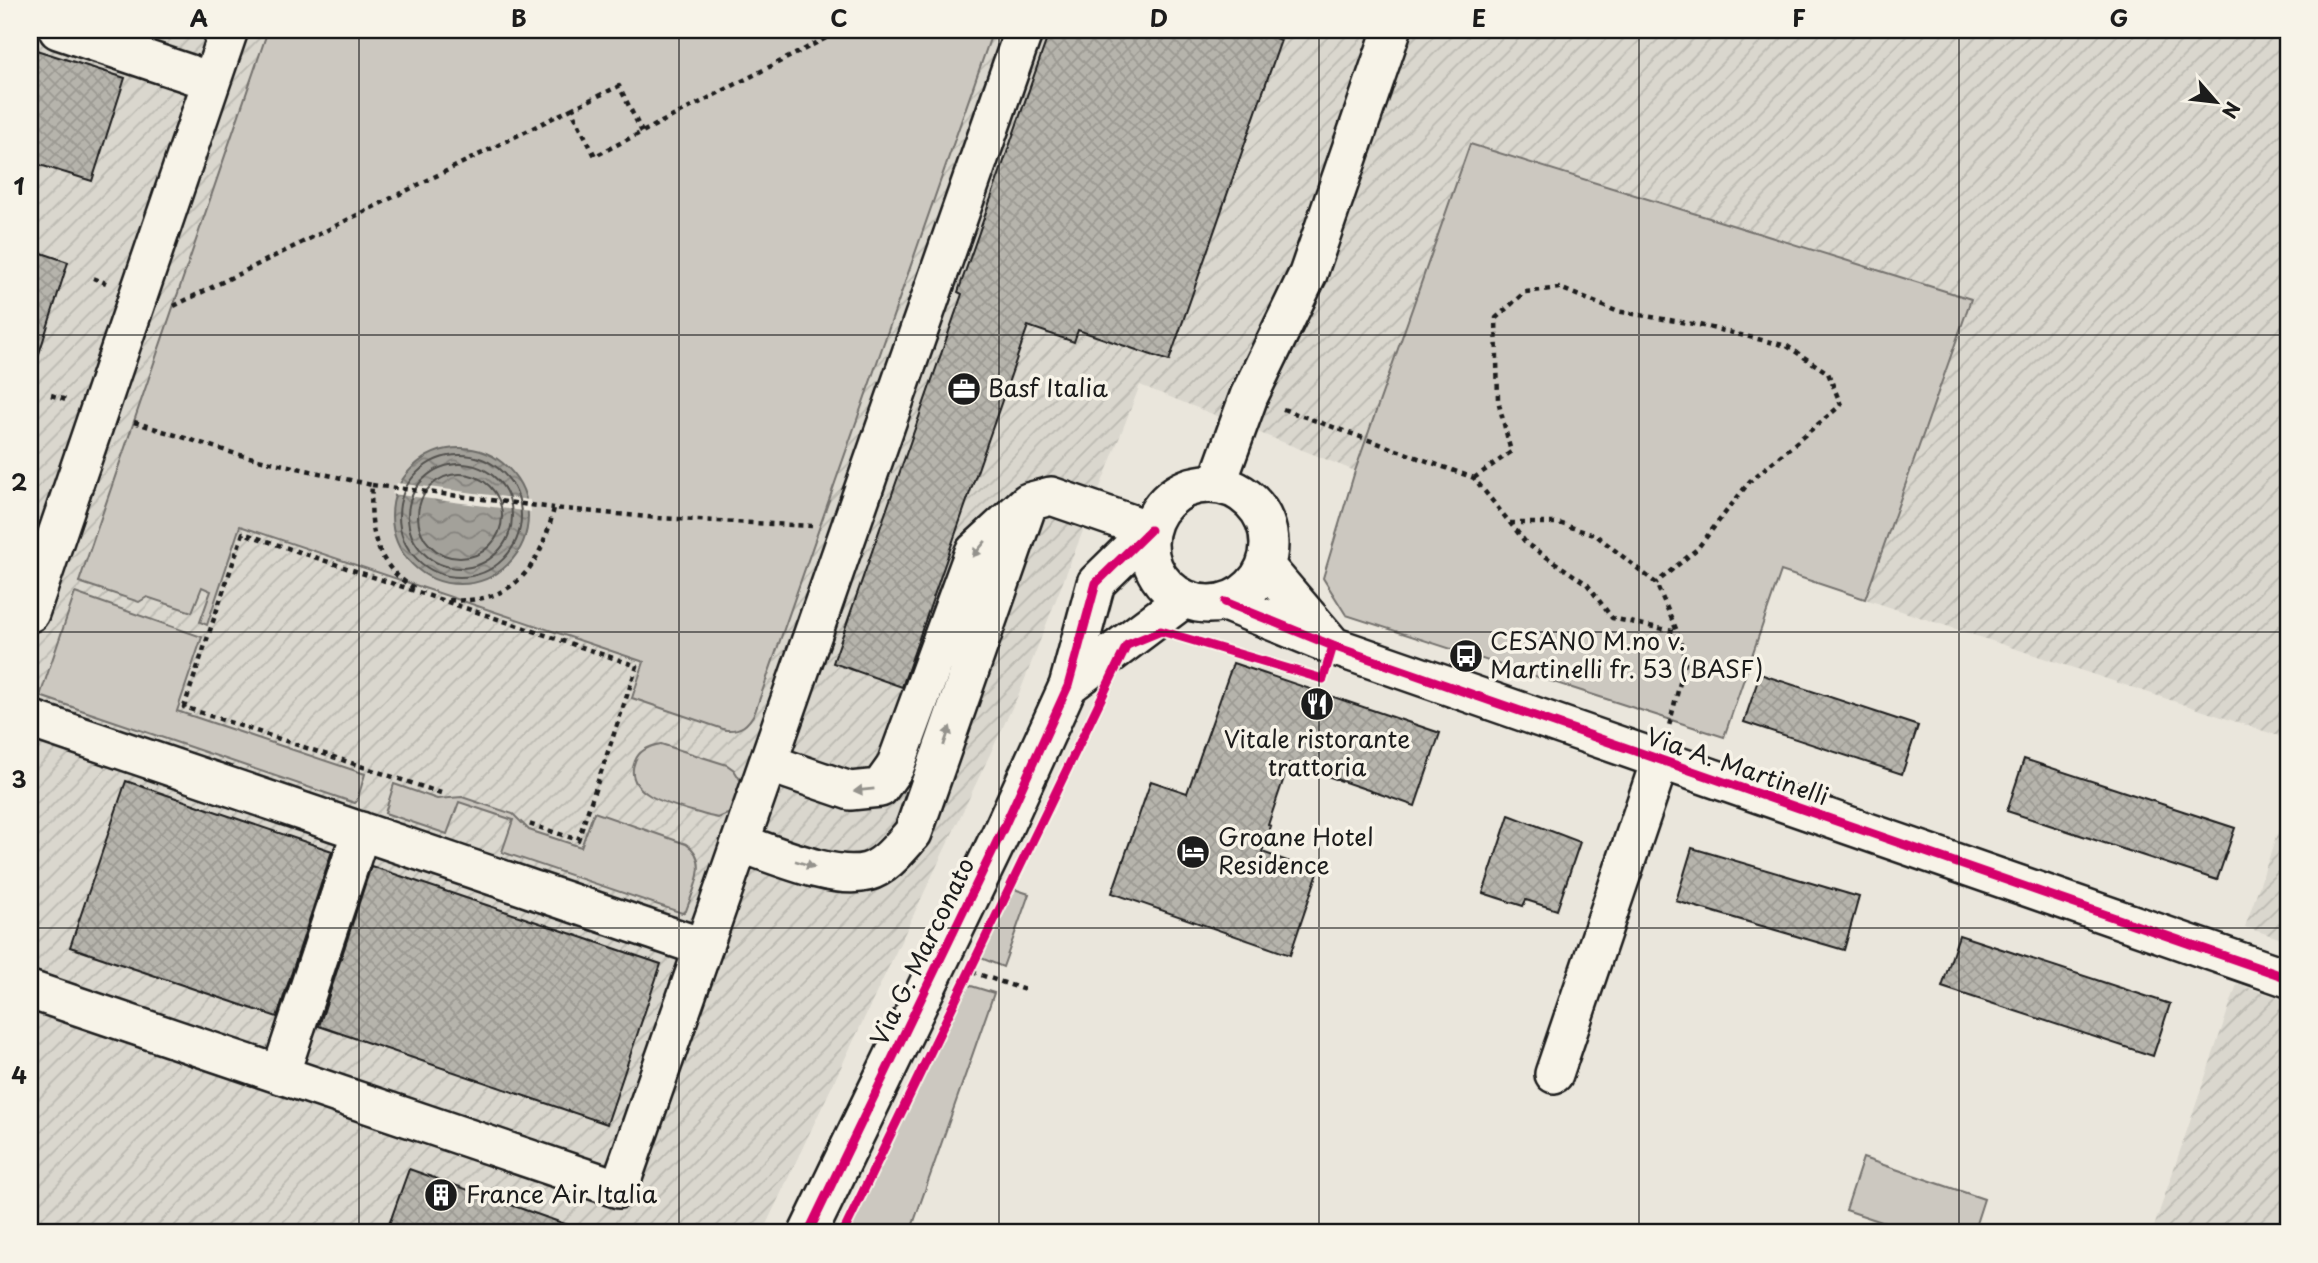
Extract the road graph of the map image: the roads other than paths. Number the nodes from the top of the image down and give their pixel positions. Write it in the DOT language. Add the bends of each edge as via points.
graph roads {
  1 [pos="58,30"];
  2 [pos="229,30"];
  3 [pos="1024,30"];
  4 [pos="1392,30"];
  5 [pos="211,81"];
  6 [pos="1217,484"];
  7 [pos="1028,502"];
  8 [pos="1150,530"];
  9 [pos="1266,567"];
  10 [pos="1184,599"];
  11 [pos="1225,603"];
  12 [pos="30,613"];
  13 [pos="1333,646"];
  14 [pos="1068,686"];
  15 [pos="30,719"];
  16 [pos="1660,761"];
  17 [pos="768,763"];
  18 [pos="361,831"];
  19 [pos="740,844"];
  20 [pos="702,947"];
  21 [pos="2288,978"];
  22 [pos="30,990"];
  23 [pos="1554,1074"];
  24 [pos="279,1075"];
  25 [pos="808,1233"];
  1 -- 5 [label="street"];
  2 -- 5 [label="street"];
  3 -- 17 [label="street"];
  4 -- 6 [label="street" via="1308,274 1250,396"];
  5 -- 12 [label="street"];
  6 -- 8 [label="street" via="1196,485 1177,493 1158,511"];
  6 -- 9 [label="street" via="1237,490 1257,507 1270,546"];
  7 -- 8 [label="street" via="1051,496"];
  7 -- 17 [label="street, one-way" via="974,552 895,767 880,788 850,791"];
  19 -- 7 [label="street, one-way" via="831,873 868,872 892,856 913,833"];
  8 -- 10 [label="street" via="1149,551 1155,571"];
  8 -- 14 [label="street, Via G. Marconato" via="1096,583"];
  9 -- 11 [label="street" via="1244,594"];
  9 -- 13 [label="street"];
  10 -- 11 [label="street" via="1205,605"];
  10 -- 14 [label="street, Via G. Marconato"];
  11 -- 13 [label="street, Via A. Martinelli"];
  13 -- 16 [label="street, Via A. Martinelli"];
  14 -- 25 [label="street, Via G. Marconato"];
  15 -- 18 [label="street"];
  16 -- 21 [label="street, Via A. Martinelli"];
  16 -- 23 [label="street"];
  17 -- 19 [label="street"];
  18 -- 20 [label="street"];
  18 -- 24 [label="street"];
  19 -- 20 [label="street"];
  20 -- 24 [label="street" via="619,1189"];
  22 -- 24 [label="street"];
}
